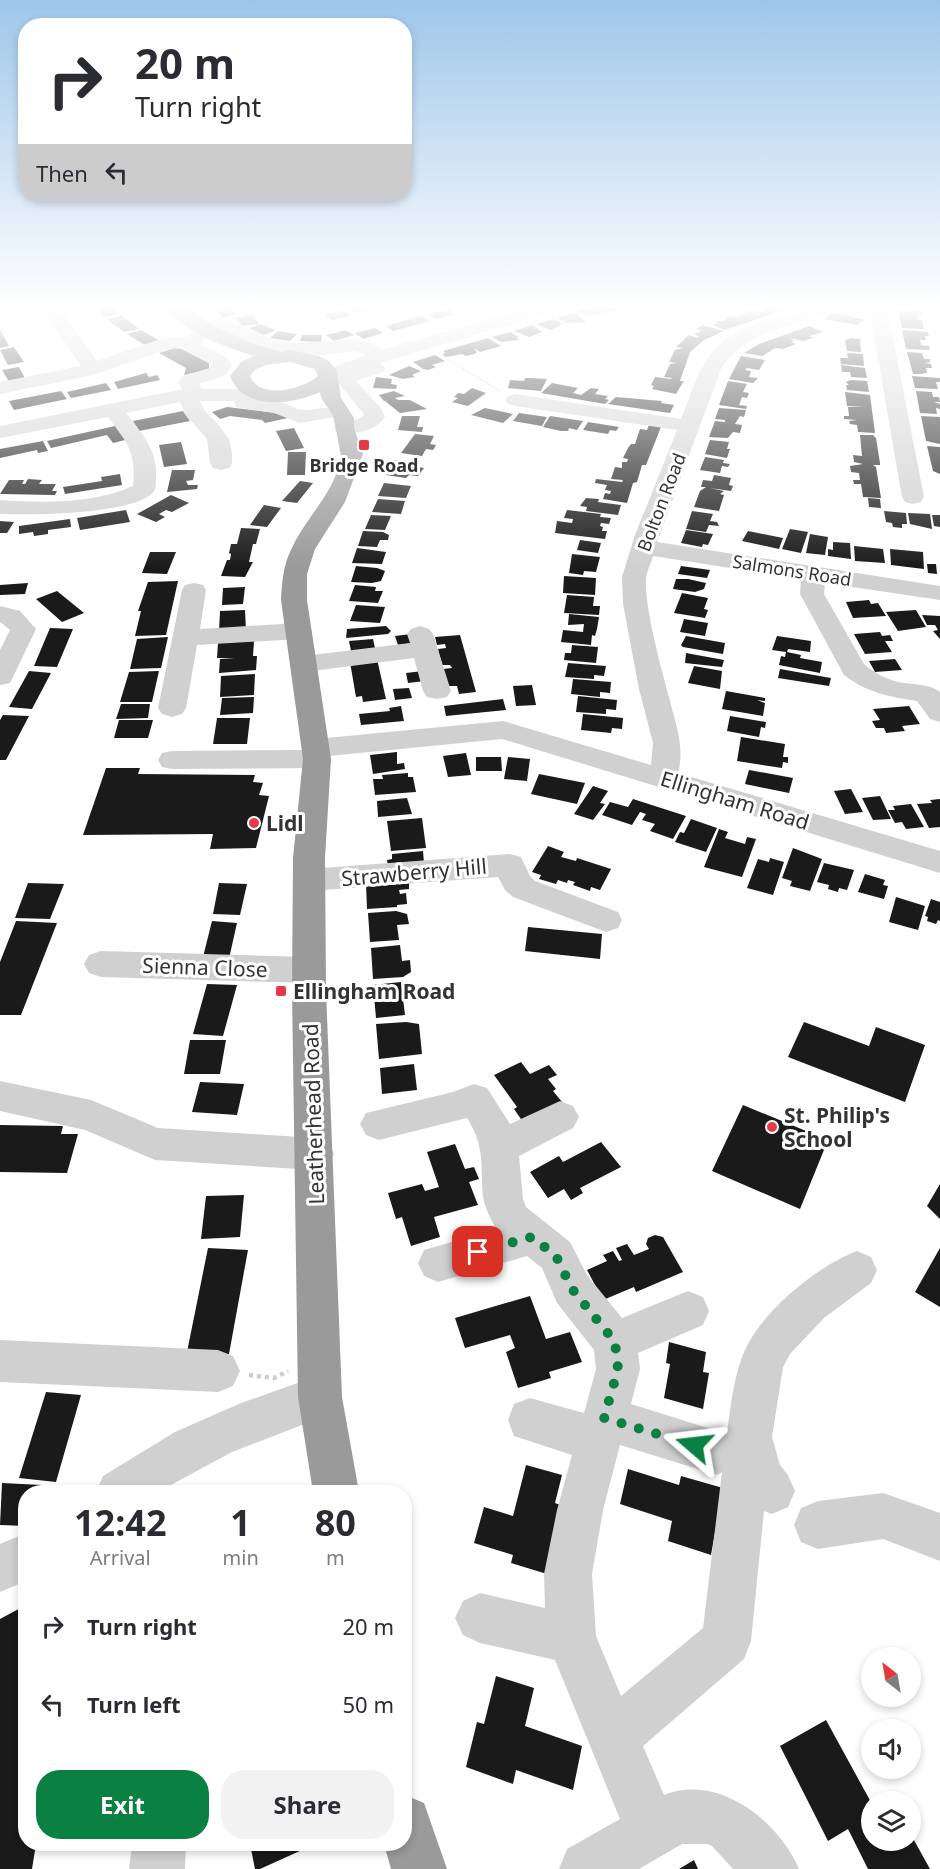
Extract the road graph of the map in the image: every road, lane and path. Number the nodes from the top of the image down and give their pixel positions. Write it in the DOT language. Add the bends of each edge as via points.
graph roads {
  1 [pos="191,394"];
  2 [pos="200,394"];
  3 [pos="270,394"];
  4 [pos="281,394"];
  5 [pos="330,394"];
  6 [pos="356,394"];
  7 [pos="505,394"];
  8 [pos="702,394"];
  9 [pos="894,394"];
  10 [pos="273,395"];
  11 [pos="192,398"];
  12 [pos="0,399"];
  13 [pos="515,400"];
  14 [pos="112,408"];
  15 [pos="328,413"];
  16 [pos="689,426"];
  17 [pos="344,428"];
  18 [pos="7,430"];
  19 [pos="221,463"];
  20 [pos="913,497"];
  21 [pos="0,507"];
  22 [pos="643,547"];
  23 [pos="814,573"];
  24 [pos="194,590"];
  25 [pos="940,593"];
  26 [pos="0,614"];
  27 [pos="299,631"];
  28 [pos="185,638"];
  29 [pos="304,664"];
  30 [pos="0,677"];
  31 [pos="437,691"];
  32 [pos="172,708"];
  33 [pos="940,713"];
  34 [pos="316,754"];
  35 [pos="172,760"];
  36 [pos="662,777"];
  37 [pos="940,862"];
  38 [pos="309,880"];
  39 [pos="606,920"];
  40 [pos="101,964"];
  41 [pos="309,970"];
  42 [pos="2,1096"];
  43 [pos="560,1117"];
  44 [pos="379,1124"];
  45 [pos="499,1148"];
  46 [pos="315,1154"];
  47 [pos="532,1237"];
  48 [pos="438,1263"];
  49 [pos="857,1270"];
  50 [pos="688,1311"];
  51 [pos="615,1342"];
  52 [pos="0,1361"];
  53 [pos="191,1376"];
  54 [pos="320,1376"];
  55 [pos="530,1420"];
  56 [pos="602,1429"];
  57 [pos="734,1438"];
  58 [pos="139,1485"];
  59 [pos="335,1485"];
  60 [pos="772,1491"];
  61 [pos="818,1525"];
  62 [pos="940,1537"];
  63 [pos="18,1560"];
  64 [pos="0,1568"];
  65 [pos="480,1618"];
  66 [pos="571,1636"];
  67 [pos="613,1737"];
  68 [pos="412,1846"];
  69 [pos="158,1851"];
  70 [pos="617,1856"];
  71 [pos="157,1869"];
  72 [pos="419,1869"];
  73 [pos="771,1869"];
  1 -- 11 [label="street"];
  2 -- 11 [label="street"];
  3 -- 10 [label="highway"];
  4 -- 10 [label="highway"];
  5 -- 17 [label="highway, Leatherhead Road" via="344,418"];
  6 -- 17 [label="street" via="375,417 365,424"];
  7 -- 13 [label="path"];
  8 -- 16 [label="street, Bolton Road"];
  9 -- 20 [label="street"];
  10 -- 11 [label="street"];
  10 -- 15 [label="highway" via="310,402"];
  11 -- 14 [label="street"];
  11 -- 15 [label="street" via="279,407 300,417"];
  11 -- 19 [label="street" via="193,411 219,436"];
  12 -- 18 [label="street"];
  13 -- 16 [label="street"];
  14 -- 18 [label="street"];
  14 -- 21 [label="street" via="136,439 146,463 144,489 109,501 50,508"];
  15 -- 17 [label="highway"];
  16 -- 22 [label="street, Bolton Road"];
  17 -- 27 [label="highway, Leatherhead Road" via="352,454 344,482 303,549 295,574"];
  22 -- 23 [label="street, Salmons Road"];
  22 -- 36 [label="street, Bolton Road" via="634,577 636,604 667,743"];
  23 -- 25 [label="street, Salmons Road"];
  23 -- 33 [label="street" via="812,594 853,669 890,689 925,694"];
  24 -- 28 [label="street"];
  26 -- 30 [label="street" via="11,616 23,629"];
  27 -- 28 [label="street"];
  27 -- 29 [label="highway, Leatherhead Road"];
  28 -- 32 [label="street"];
  29 -- 31 [label="street" via="422,641"];
  29 -- 34 [label="highway, Leatherhead Road"];
  34 -- 35 [label="street, Ellingham Road"];
  34 -- 36 [label="street, Ellingham Road" via="503,730"];
  34 -- 38 [label="highway, Leatherhead Road"];
  36 -- 37 [label="street, Ellingham Road"];
  38 -- 39 [label="street, Strawberry Hill" via="510,865 516,882 524,889"];
  38 -- 41 [label="highway, Leatherhead Road"];
  40 -- 41 [label="street, Sienna Close"];
  41 -- 46 [label="highway, Leatherhead Road"];
  42 -- 46 [label="street" via="91,1116 155,1144"];
  43 -- 45 [label="street"];
  44 -- 45 [label="street" via="474,1099 491,1124"];
  45 -- 47 [label="street" via="503,1199 511,1220"];
  46 -- 54 [label="highway, Leatherhead Road"];
  47 -- 48 [label="street"];
  47 -- 51 [label="street" via="556,1256 572,1289"];
  49 -- 57 [label="street" via="809,1304 775,1340 762,1361"];
  50 -- 51 [label="street"];
  51 -- 56 [label="street" via="618,1369"];
  52 -- 53 [label="street"];
  53 -- 54 [label="path"];
  54 -- 58 [label="street" via="244,1423 199,1443"];
  54 -- 59 [label="highway, Leatherhead Road"];
  55 -- 56 [label="street"];
  56 -- 57 [label="street"];
  56 -- 66 [label="street" via="568,1574"];
  57 -- 60 [label="street"];
  57 -- 67 [label="street" via="726,1641"];
  61 -- 62 [label="street" via="883,1516"];
  63 -- 64 [label="street"];
  65 -- 66 [label="street"];
  66 -- 67 [label="street"];
  67 -- 70 [label="street"];
  68 -- 72 [label="highway"];
  69 -- 71 [label="street"];
  70 -- 73 [label="street" via="676,1817 708,1817 731,1827"];
}
